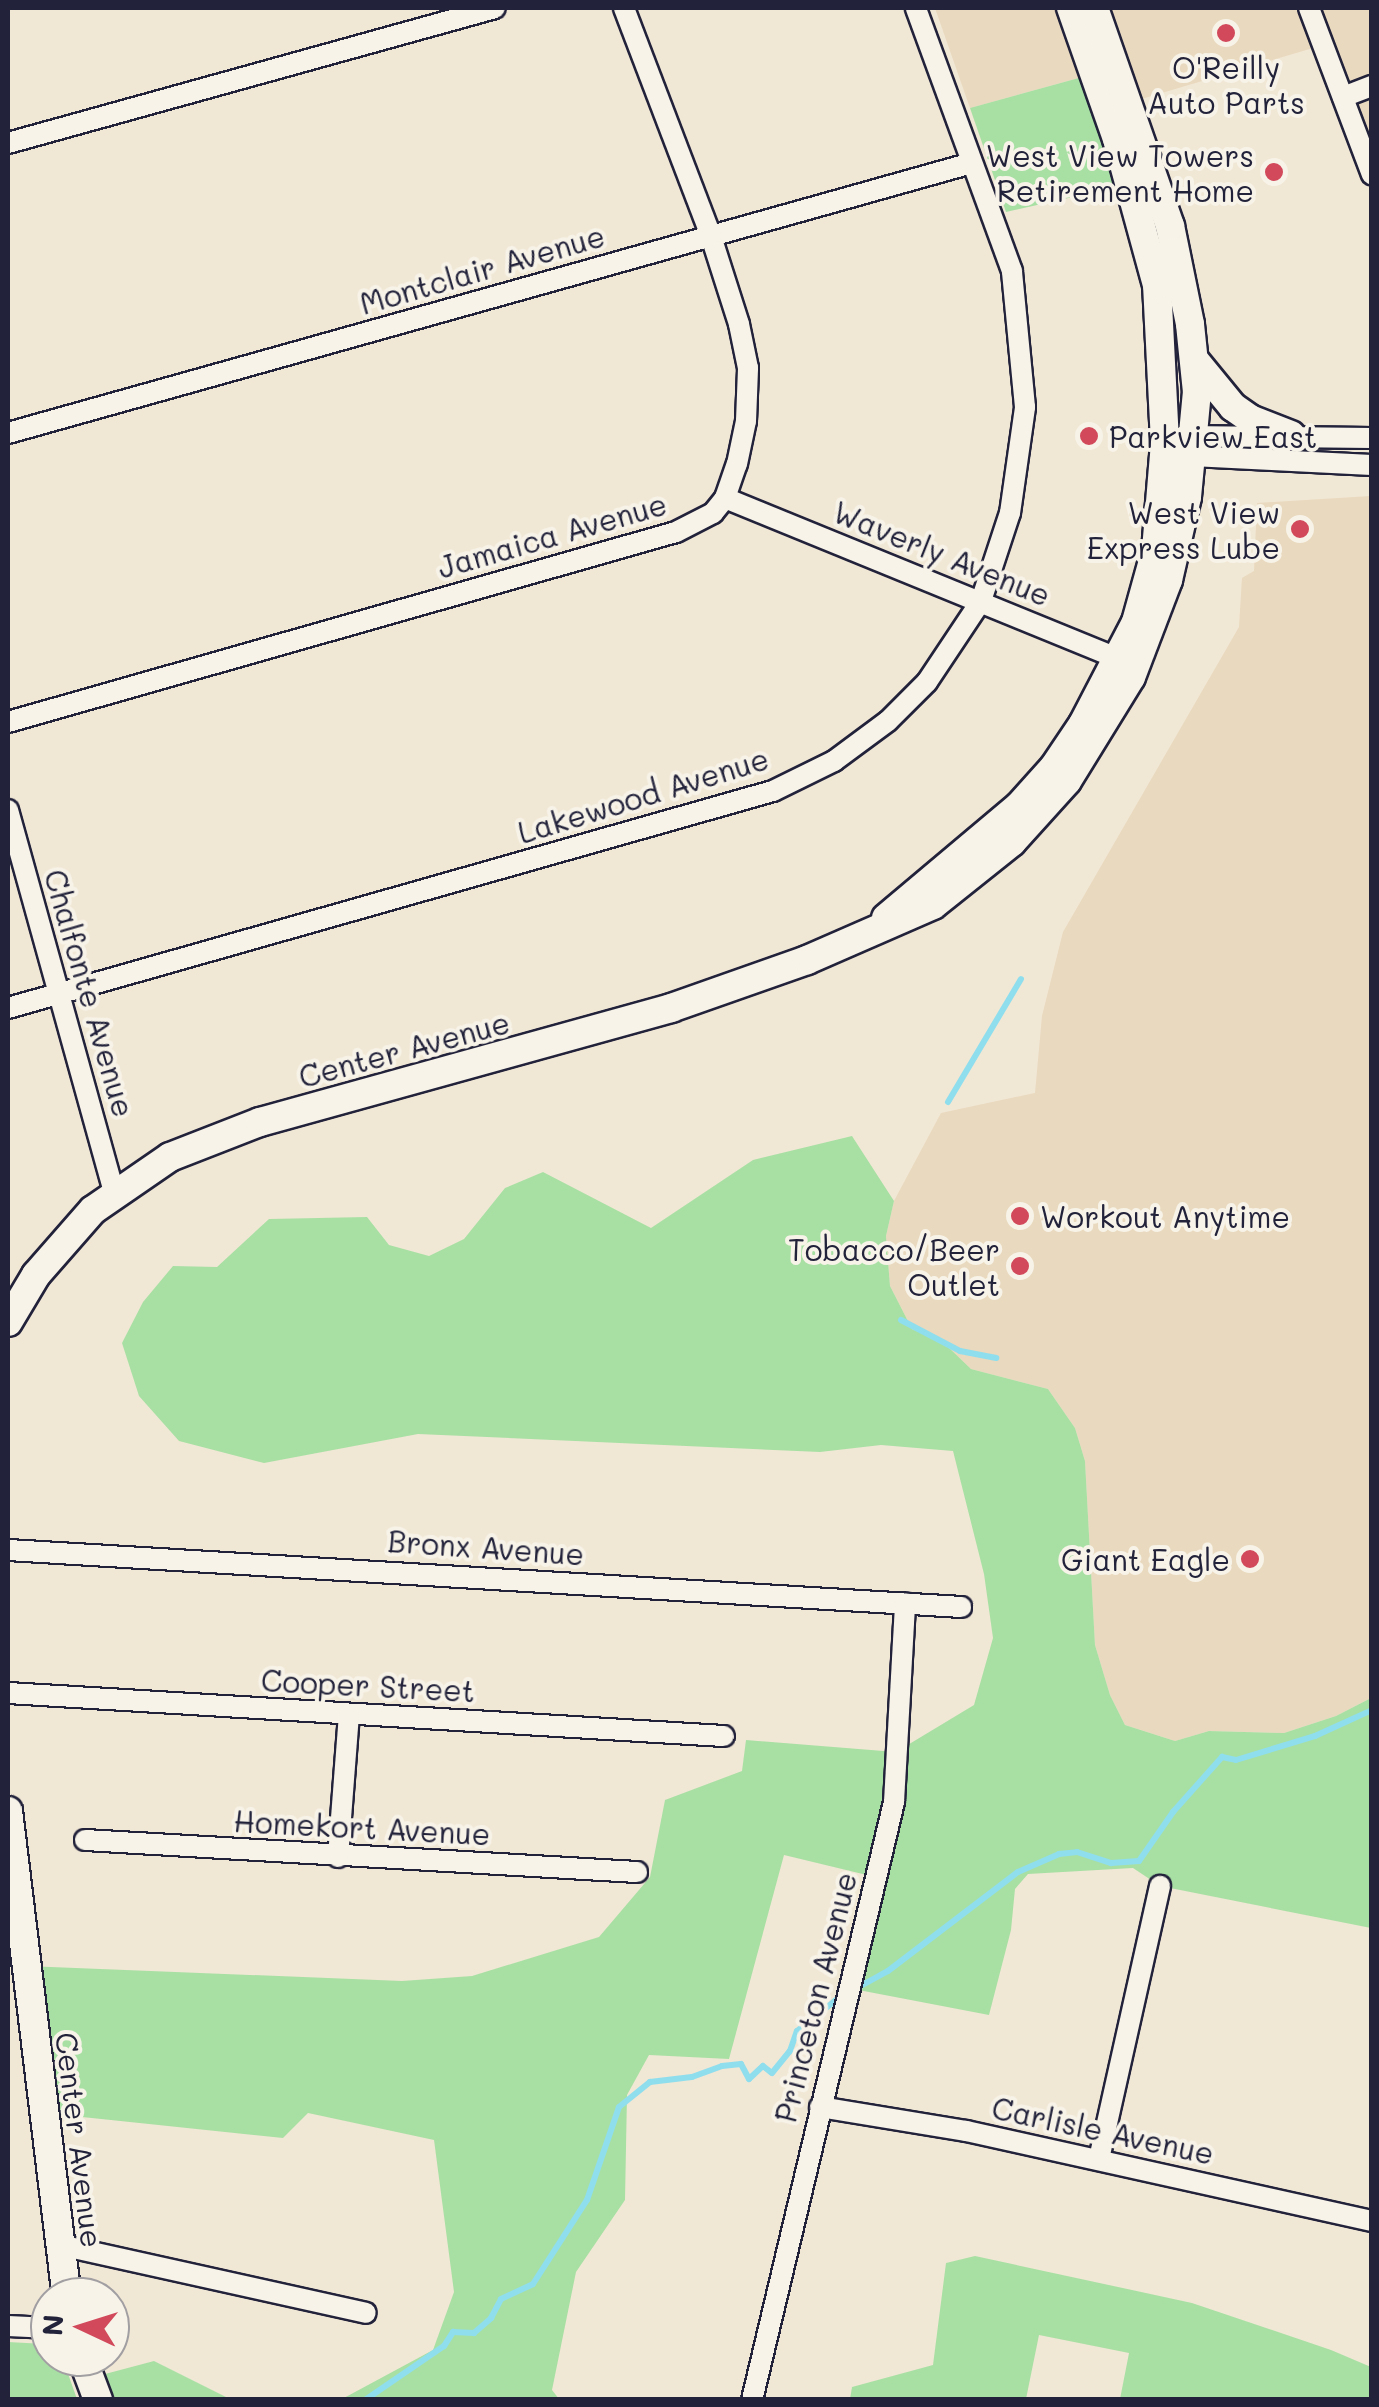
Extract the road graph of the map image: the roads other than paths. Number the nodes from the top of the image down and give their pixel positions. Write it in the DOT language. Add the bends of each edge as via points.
graph roads {
  1 [pos="495,8"];
  2 [pos="624,8"];
  3 [pos="916,8"];
  4 [pos="1071,8"];
  5 [pos="1094,8"];
  6 [pos="1309,8"];
  7 [pos="1372,86"];
  8 [pos="1342,97"];
  9 [pos="8,142"];
  10 [pos="972,163"];
  11 [pos="1372,174"];
  12 [pos="711,236"];
  13 [pos="1196,362"];
  14 [pos="8,432"];
  15 [pos="1291,435"];
  16 [pos="1372,438"];
  17 [pos="1165,442"];
  18 [pos="1193,444"];
  19 [pos="1372,464"];
  20 [pos="724,498"];
  21 [pos="981,601"];
  22 [pos="1128,662"];
  23 [pos="8,722"];
  24 [pos="8,810"];
  25 [pos="59,994"];
  26 [pos="8,1008"];
  27 [pos="114,1192"];
  28 [pos="9,1313"];
  29 [pos="8,1550"];
  30 [pos="904,1604"];
  31 [pos="961,1607"];
  32 [pos="8,1693"];
  33 [pos="349,1714"];
  34 [pos="724,1736"];
  35 [pos="8,1811"];
  36 [pos="84,1840"];
  37 [pos="338,1857"];
  38 [pos="637,1872"];
  39 [pos="1160,1886"];
  40 [pos="820,2107"];
  41 [pos="1100,2159"];
  42 [pos="1372,2221"];
  43 [pos="60,2244"];
  44 [pos="64,2277"];
  45 [pos="366,2313"];
  46 [pos="752,2400"];
  1 -- 9 [label="street"];
  2 -- 12 [label="street"];
  3 -- 10 [label="street, Lakewood Avenue"];
  4 -- 17 [label="street, Center Avenue" via="1157,285"];
  5 -- 13 [label="street, Center Avenue" via="1160,188"];
  6 -- 8 [label="street"];
  7 -- 8 [label="street"];
  8 -- 11 [label="street"];
  10 -- 12 [label="street, Montclair Avenue"];
  10 -- 21 [label="street, Lakewood Avenue" via="1012,272 1025,407 1010,513"];
  12 -- 14 [label="street, Montclair Avenue"];
  12 -- 20 [label="street" via="748,368 746,421"];
  13 -- 15 [label="street" via="1233,407"];
  13 -- 18 [label="street, Center Avenue"];
  15 -- 16 [label="street"];
  15 -- 18 [label="street"];
  17 -- 18 [label="street"];
  17 -- 22 [label="street, Center Avenue" via="1156,550"];
  18 -- 19 [label="street"];
  18 -- 22 [label="street, Center Avenue" via="1178,546"];
  20 -- 21 [label="street, Waverly Avenue"];
  20 -- 23 [label="street, Jamaica Avenue" via="712,513 676,532"];
  21 -- 22 [label="street, Waverly Avenue"];
  21 -- 25 [label="street, Lakewood Avenue" via="927,682 888,721 834,762 772,791"];
  22 -- 27 [label="street, Center Avenue" via="1094,744 1012,842 932,905 807,960 671,1008 211,1138"];
  24 -- 25 [label="street, Chalfonte Avenue"];
  25 -- 26 [label="street, Lakewood Avenue"];
  25 -- 27 [label="street, Chalfonte Avenue"];
  27 -- 28 [label="street, Center Avenue" via="61,1243"];
  29 -- 30 [label="street, Bronx Avenue"];
  30 -- 31 [label="street, Bronx Avenue"];
  30 -- 40 [label="street, Princeton Avenue" via="894,1802"];
  32 -- 33 [label="street, Cooper Street"];
  33 -- 34 [label="street, Cooper Street"];
  33 -- 37 [label="street"];
  35 -- 43 [label="street, Center Avenue"];
  36 -- 37 [label="street, Homekort Avenue"];
  37 -- 38 [label="street, Homekort Avenue"];
  39 -- 41 [label="street"];
  40 -- 41 [label="street, Carlisle Avenue"];
  40 -- 46 [label="street, Princeton Avenue"];
  41 -- 42 [label="street, Carlisle Avenue"];
  43 -- 44 [label="street, Center Avenue"];
  43 -- 45 [label="street"];
}
